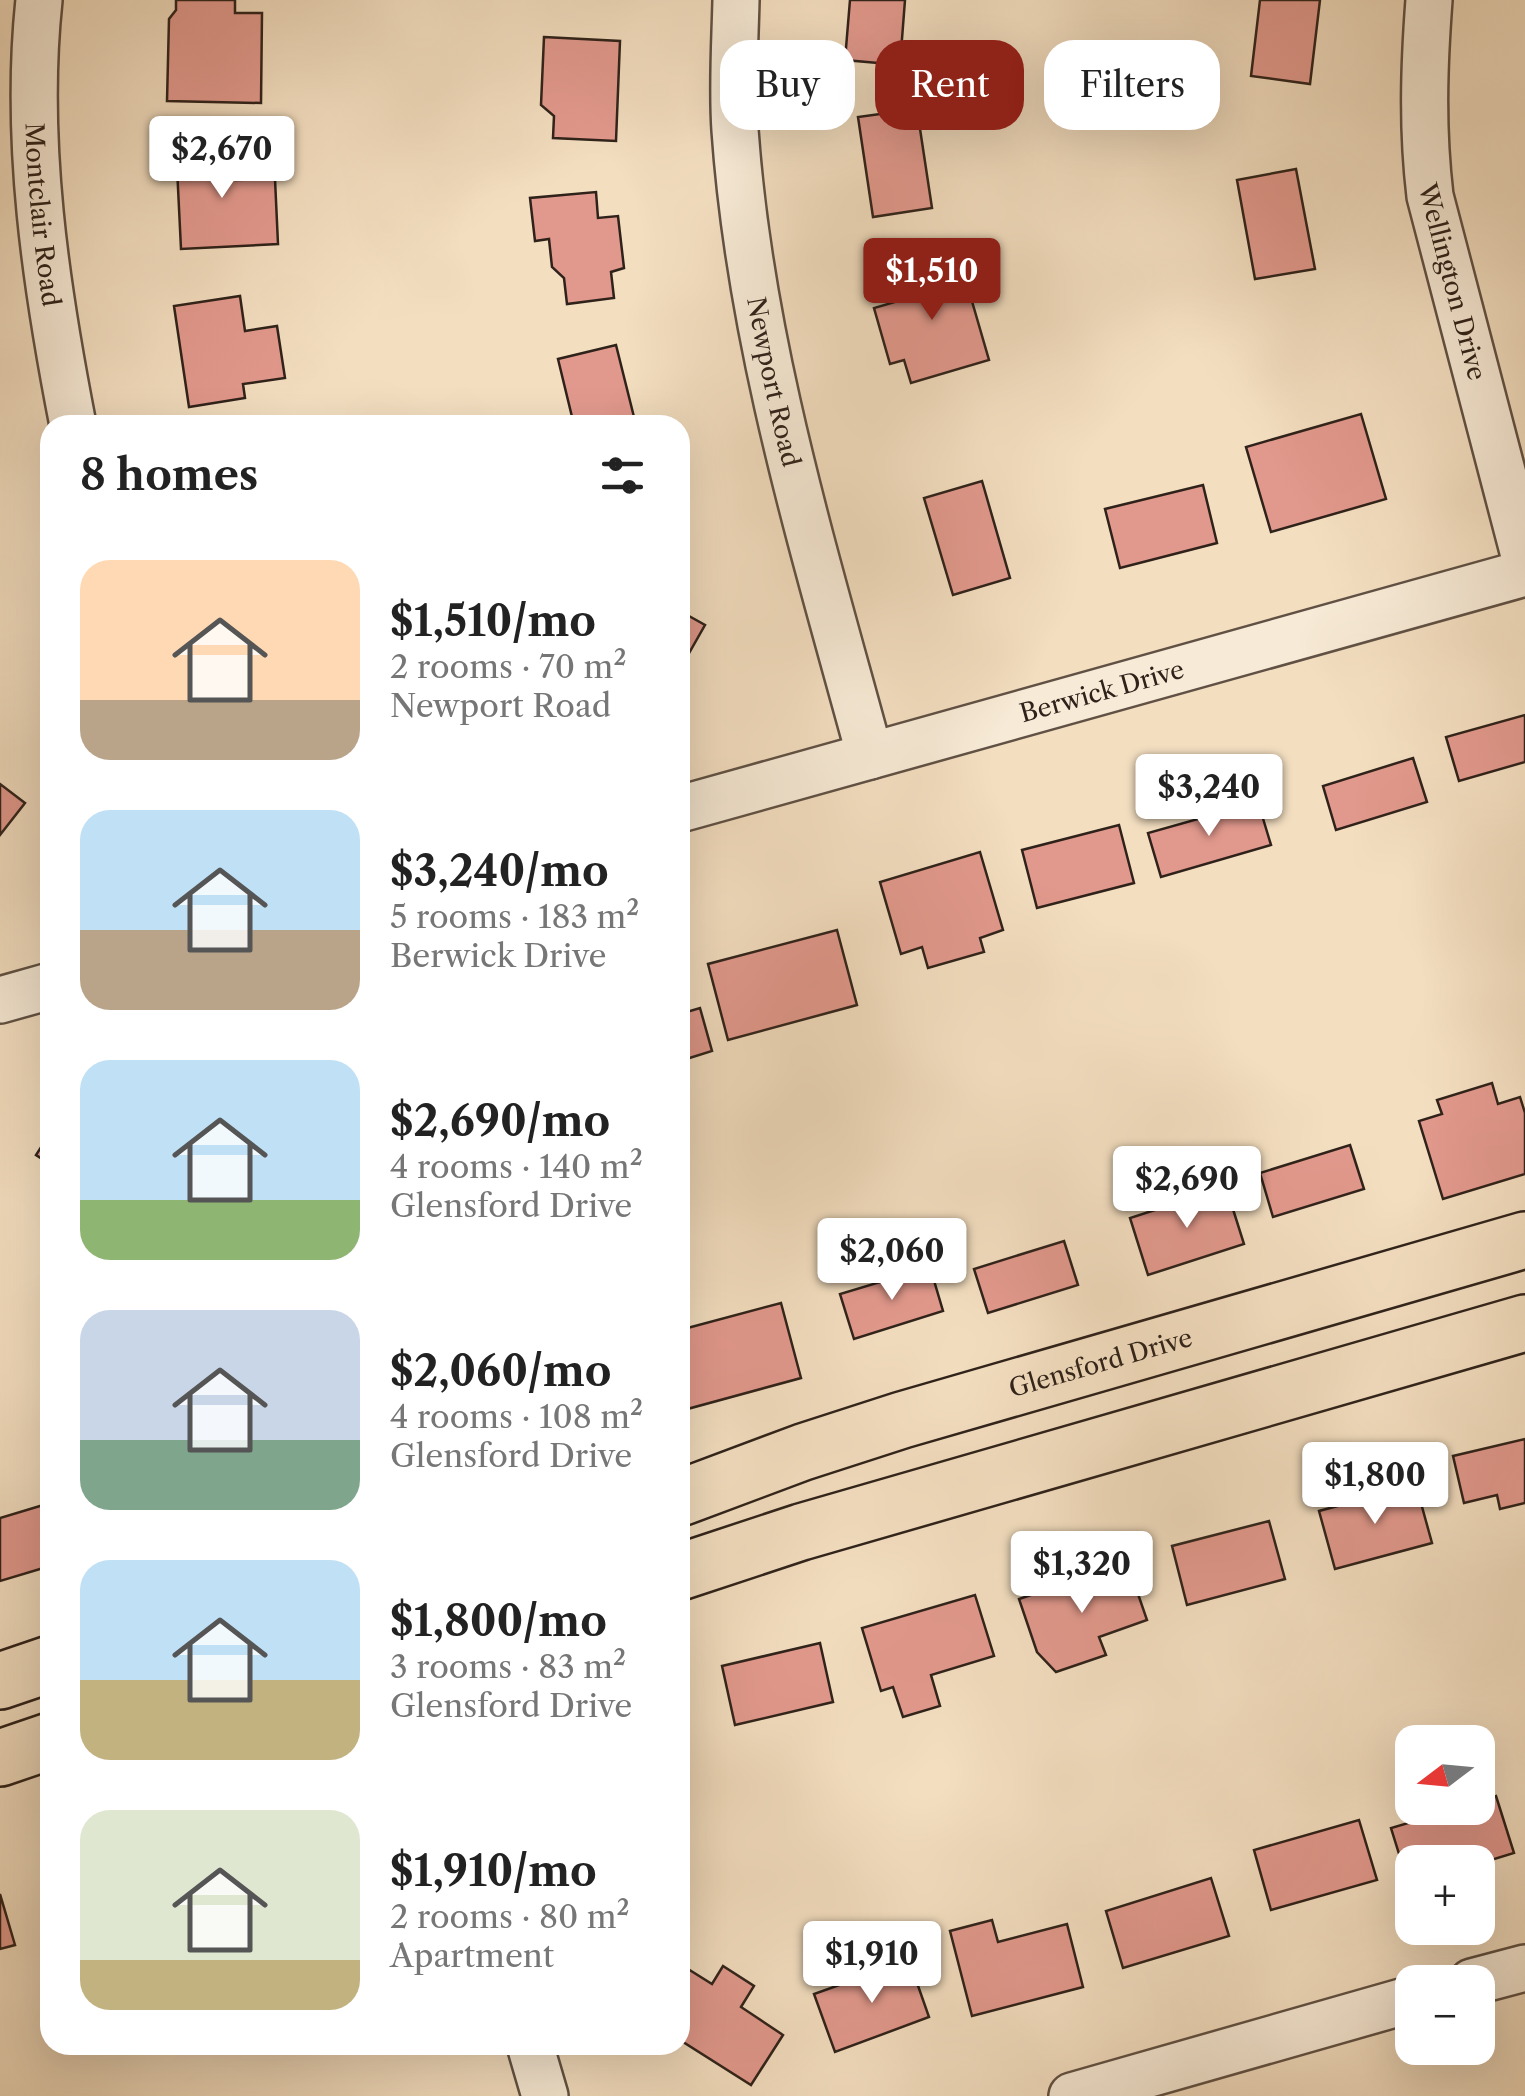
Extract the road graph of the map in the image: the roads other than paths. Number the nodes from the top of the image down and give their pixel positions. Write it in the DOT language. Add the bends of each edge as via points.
graph roads {
  1 [pos="39,0"];
  2 [pos="736,0"];
  3 [pos="1429,0"];
  4 [pos="71,415"];
  5 [pos="1525,560"];
  6 [pos="1525,573"];
  7 [pos="870,756"];
  8 [pos="690,807"];
  9 [pos="40,989"];
  10 [pos="0,1000"];
  11 [pos="1525,1240"];
  12 [pos="1525,1323"];
  13 [pos="690,1494"];
  14 [pos="690,1569"];
  15 [pos="40,1667"];
  16 [pos="0,1680"];
  17 [pos="40,1745"];
  18 [pos="0,1758"];
  19 [pos="1525,1968"];
  20 [pos="1495,1976"];
  21 [pos="1395,2005"];
  22 [pos="533,2055"];
  23 [pos="545,2096"];
  24 [pos="1072,2096"];
  1 -- 4 [label="street, Montclair Road" via="41,210"];
  2 -- 7 [label="street, Newport Road" via="734,126 746,239 778,413"];
  3 -- 5 [label="street, Wellington Drive" via="1422,83 1430,196"];
  6 -- 7 [label="street, Berwick Drive"];
  7 -- 8 [label="street, Berwick Drive"];
  9 -- 10 [label="street"];
  11 -- 13 [label="main road, Glensford Drive" via="902,1420"];
  12 -- 14 [label="main road"];
  15 -- 16 [label="main road"];
  17 -- 18 [label="main road"];
  19 -- 20 [label="street"];
  21 -- 24 [label="street"];
  22 -- 23 [label="street"];
}
